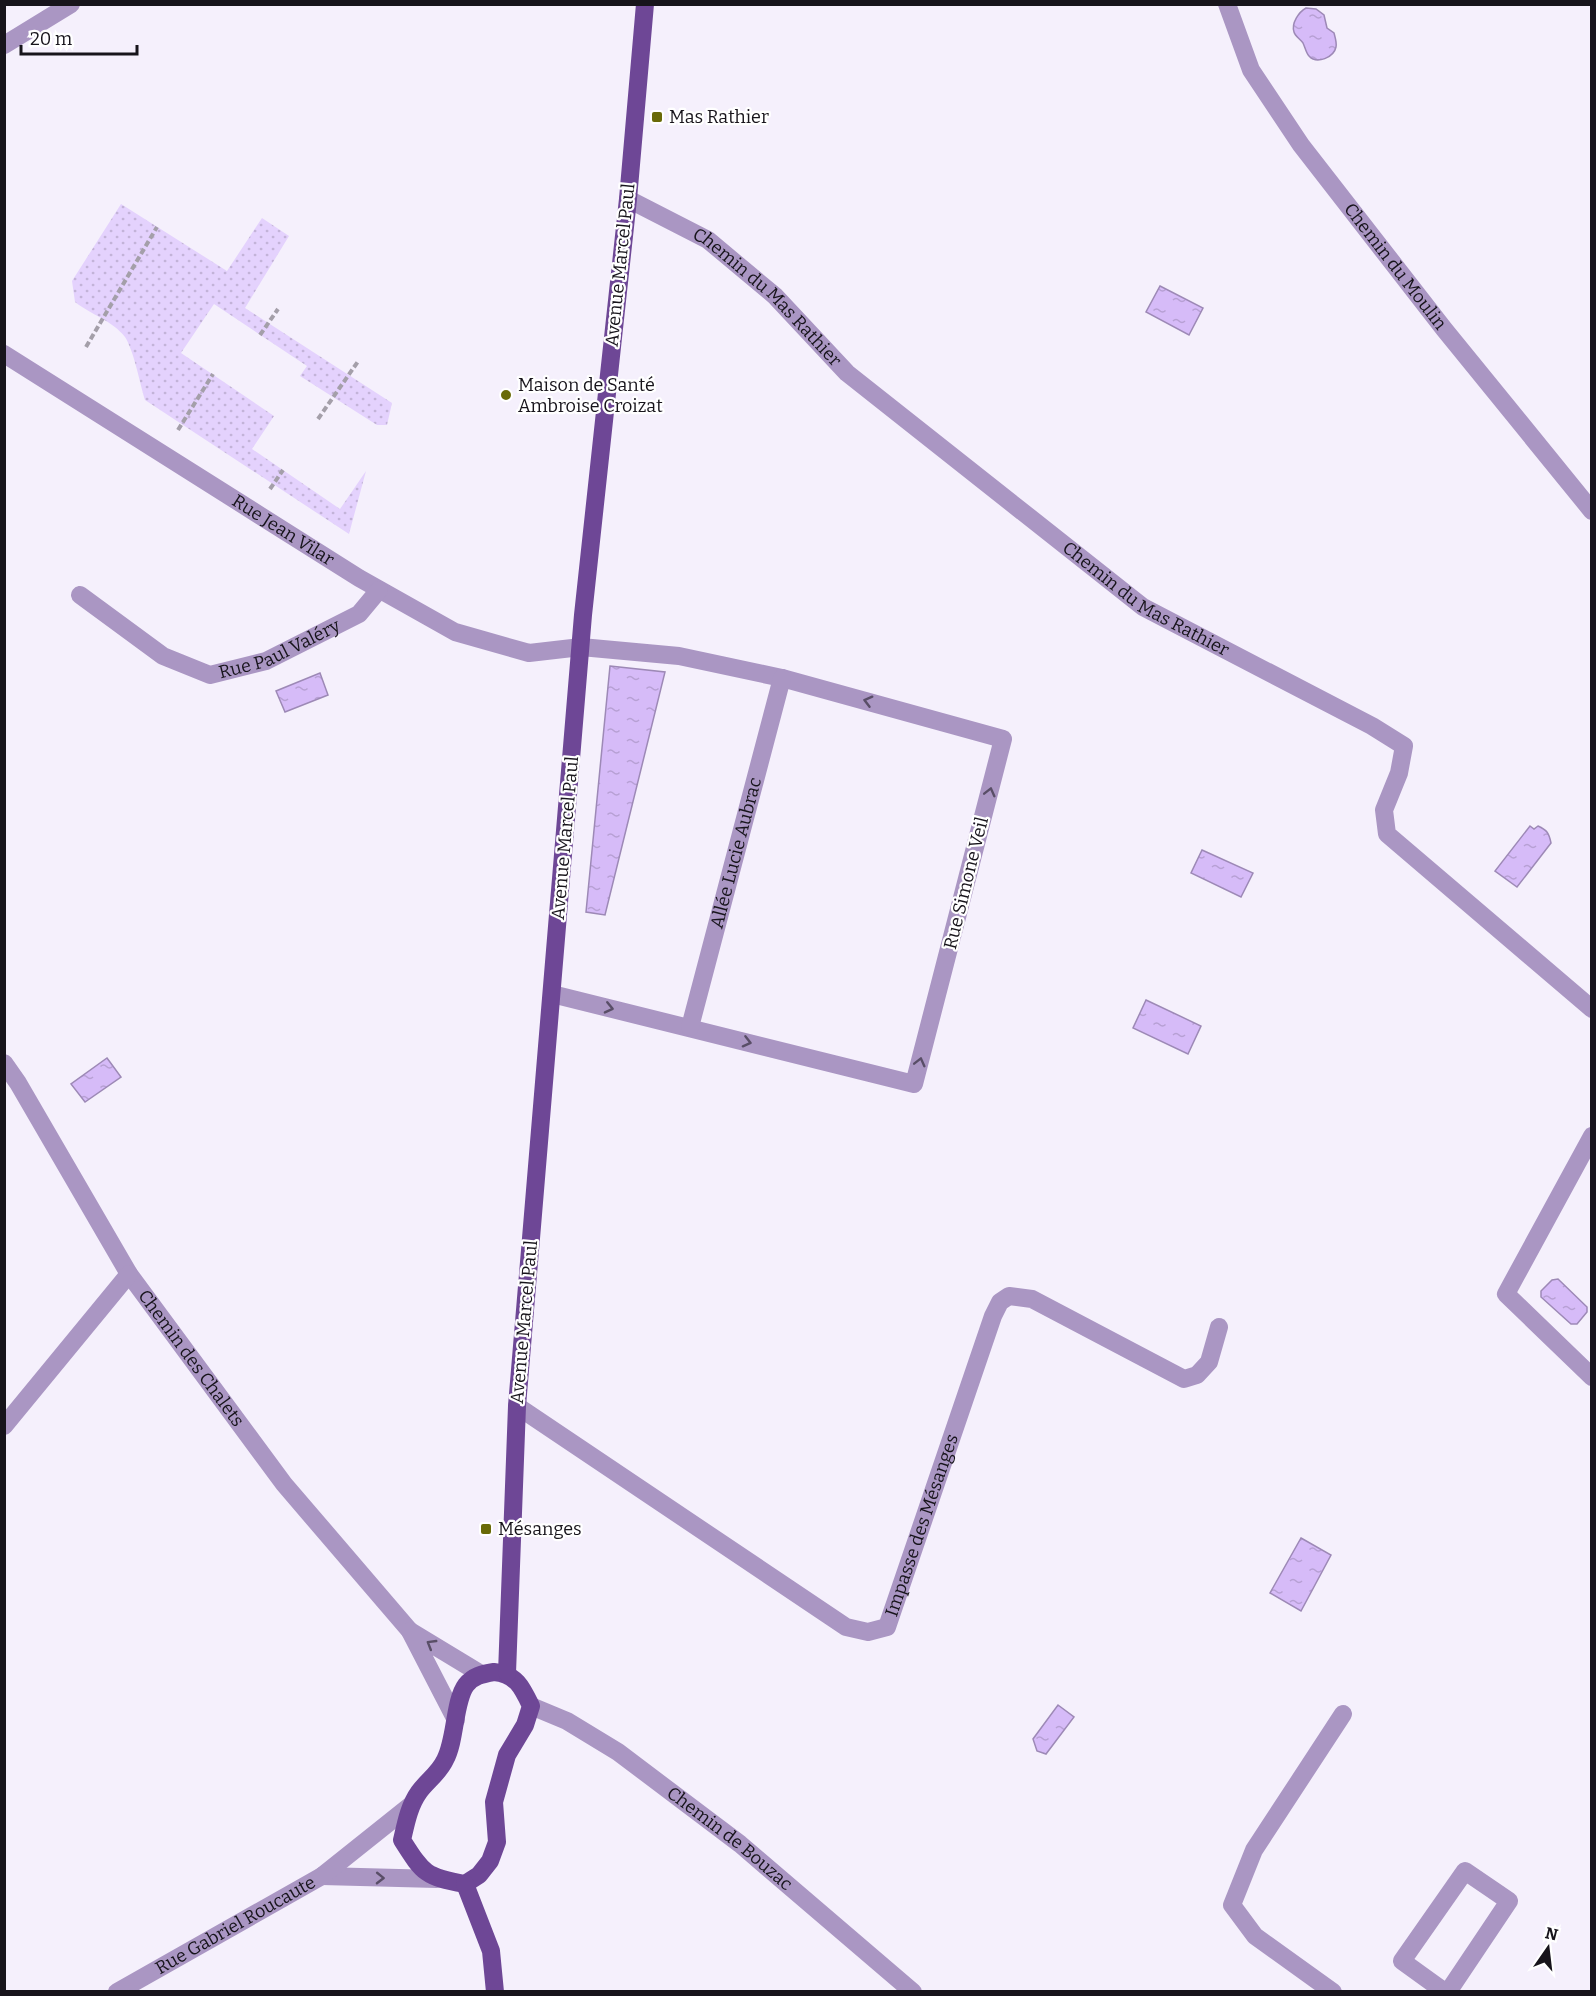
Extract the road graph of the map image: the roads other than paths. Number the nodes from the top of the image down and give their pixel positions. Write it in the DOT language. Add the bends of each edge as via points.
graph roads {
  1 [pos="71,4"];
  2 [pos="645,4"];
  3 [pos="1227,4"];
  4 [pos="4,45"];
  5 [pos="628,199"];
  6 [pos="4,354"];
  7 [pos="1592,511"];
  8 [pos="379,590"];
  9 [pos="80,595"];
  10 [pos="581,647"];
  11 [pos="782,678"];
  12 [pos="552,994"];
  13 [pos="1592,1009"];
  14 [pos="690,1028"];
  15 [pos="4,1063"];
  16 [pos="1592,1136"];
  17 [pos="129,1274"];
  18 [pos="1219,1327"];
  19 [pos="1592,1377"];
  20 [pos="517,1406"];
  21 [pos="4,1426"];
  22 [pos="410,1631"];
  23 [pos="507,1673"];
  24 [pos="481,1674"];
  25 [pos="531,1707"];
  26 [pos="1343,1714"];
  27 [pos="456,1720"];
  28 [pos="411,1805"];
  29 [pos="322,1876"];
  30 [pos="437,1879"];
  31 [pos="465,1884"];
  32 [pos="117,1992"];
  33 [pos="495,1992"];
  34 [pos="913,1992"];
  35 [pos="1333,1992"];
  36 [pos="1446,1992"];
  1 -- 4 [label="street"];
  2 -- 5 [label="main road, Avenue Marcel Paul"];
  3 -- 7 [label="street, Chemin du Moulin" via="1251,70 1301,145"];
  5 -- 10 [label="main road, Avenue Marcel Paul"];
  5 -- 13 [label="street, Chemin du Mas Rathier" via="708,240 775,296 847,373 1143,607 1404,746 1384,810 1387,834"];
  6 -- 8 [label="street, Rue Jean Vilar"];
  8 -- 9 [label="street, Rue Paul Valéry" via="359,615 266,661 210,675 163,656"];
  8 -- 10 [label="street, Rue Jean Vilar" via="455,632 529,653"];
  10 -- 11 [label="street, Rue Simone Veil" via="679,656"];
  10 -- 12 [label="main road, Avenue Marcel Paul"];
  11 -- 14 [label="street, Allée Lucie Aubrac"];
  14 -- 11 [label="street, Rue Simone Veil, one-way" via="914,1084 1003,739"];
  12 -- 14 [label="street, Rue Simone Veil, one-way"];
  12 -- 20 [label="main road, Avenue Marcel Paul"];
  15 -- 17 [label="street, Chemin des Chalets"];
  16 -- 19 [label="street" via="1506,1294"];
  17 -- 21 [label="street"];
  17 -- 22 [label="street, Chemin des Chalets" via="284,1484"];
  18 -- 20 [label="street, Impasse des Mésanges" via="1209,1362 1197,1375 1184,1379 1032,1299 1009,1296 1000,1302 887,1627 868,1632 846,1627"];
  20 -- 23 [label="main road, Avenue Marcel Paul"];
  24 -- 22 [label="street, Chemin des Chalets, one-way"];
  22 -- 27 [label="street, Chemin des Chalets"];
  23 -- 24 [label="main road"];
  23 -- 25 [label="main road" via="522,1688"];
  24 -- 27 [label="main road" via="464,1688"];
  25 -- 31 [label="main road" via="507,1755 494,1802 494,1852 479,1875"];
  25 -- 34 [label="street, Chemin de Bouzac" via="567,1721 618,1752 740,1844"];
  26 -- 35 [label="street" via="1254,1850 1232,1905 1255,1936"];
  27 -- 28 [label="main road" via="445,1761"];
  28 -- 29 [label="street, Rue Gabriel Roucaute"];
  28 -- 30 [label="main road" via="402,1840 418,1866"];
  29 -- 30 [label="street, Rue Gabriel Roucaute, one-way"];
  29 -- 32 [label="street, Rue Gabriel Roucaute"];
  30 -- 31 [label="main road"];
  31 -- 33 [label="main road" via="491,1951"];
  36 -- 36 [label="street" via="1509,1901 1465,1871 1402,1961"];
}
